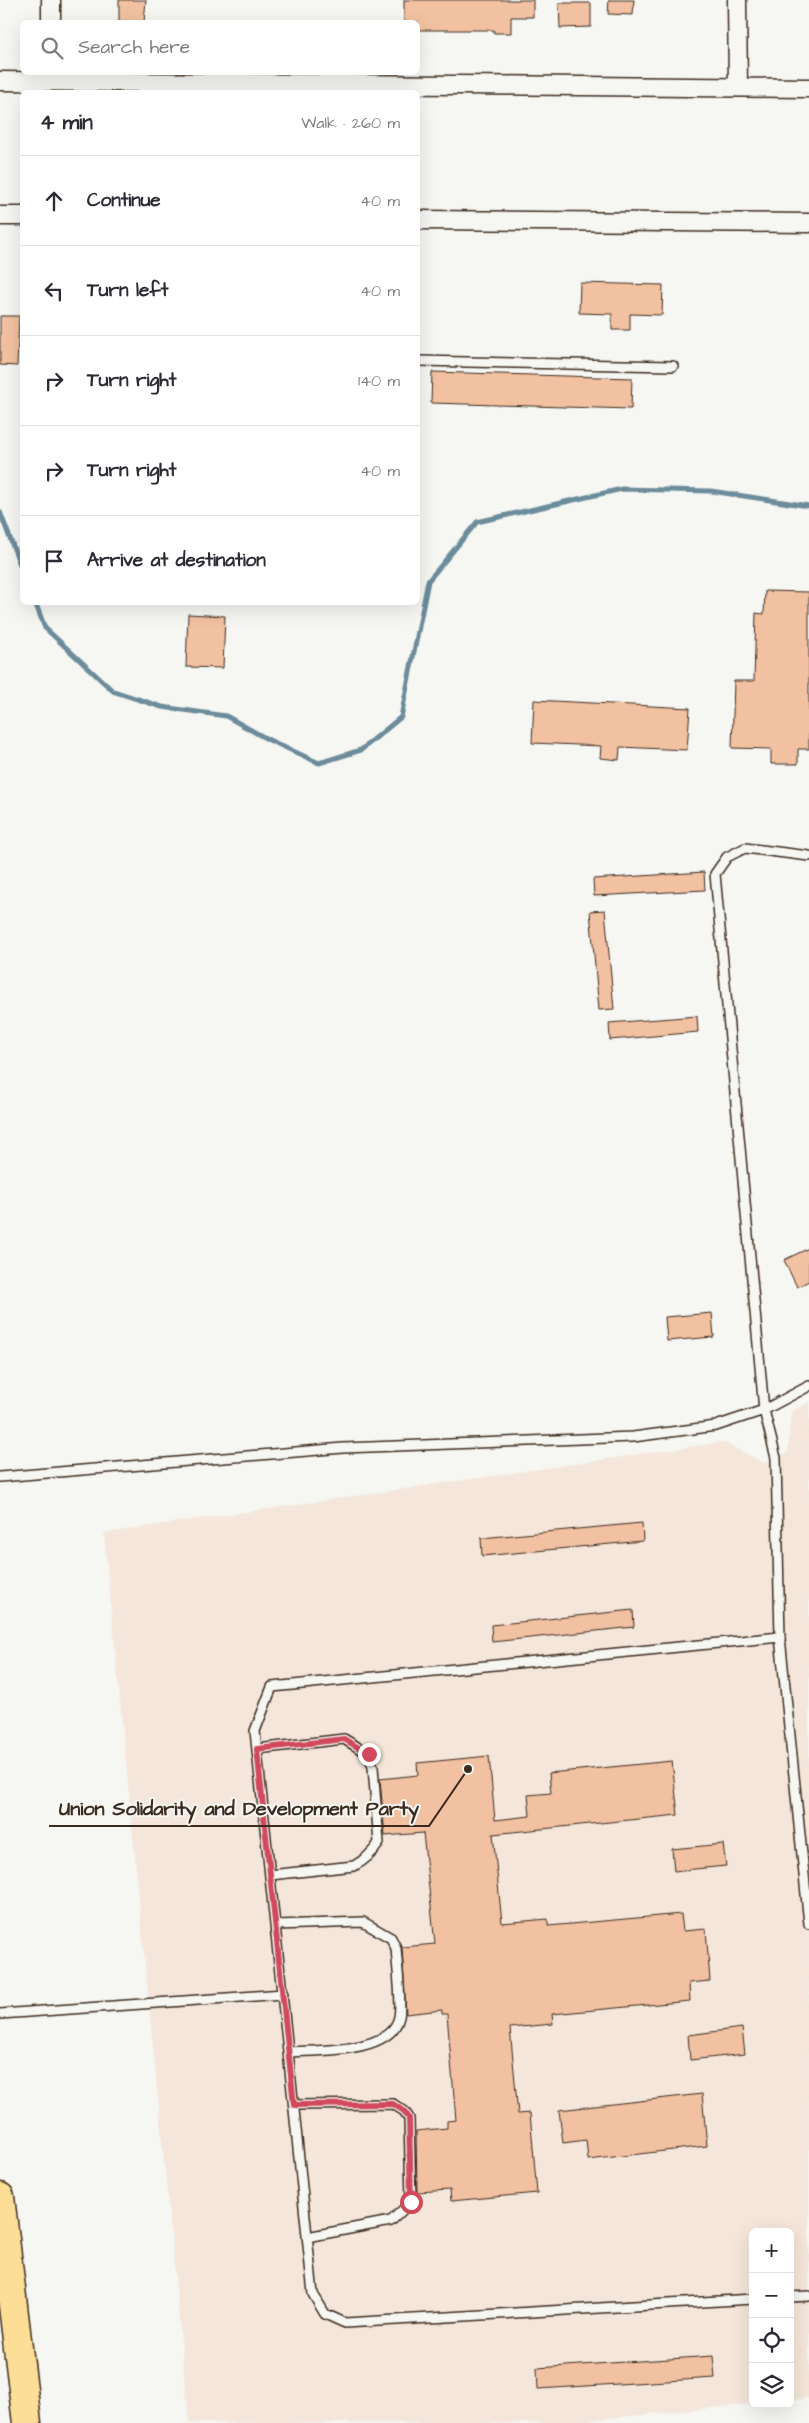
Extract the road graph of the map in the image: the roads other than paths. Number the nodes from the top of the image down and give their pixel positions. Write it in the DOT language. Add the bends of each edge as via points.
graph roads {
  1 [pos="51,0"];
  2 [pos="737,0"];
  3 [pos="50,20"];
  4 [pos="50,77"];
  5 [pos="0,81"];
  6 [pos="738,87"];
  7 [pos="809,88"];
  8 [pos="0,216"];
  9 [pos="20,216"];
  10 [pos="420,220"];
  11 [pos="809,223"];
  12 [pos="420,361"];
  13 [pos="673,366"];
  14 [pos="809,856"];
  15 [pos="809,1386"];
  16 [pos="764,1410"];
  17 [pos="0,1477"];
  18 [pos="780,1637"];
  19 [pos="257,1749"];
  20 [pos="805,1836"];
  21 [pos="270,1875"];
  22 [pos="809,1924"];
  23 [pos="276,1925"];
  24 [pos="283,1994"];
  25 [pos="0,2014"];
  26 [pos="289,2052"];
  27 [pos="294,2105"];
  28 [pos="0,2197"];
  29 [pos="307,2237"];
  30 [pos="809,2296"];
  31 [pos="794,2297"];
  32 [pos="749,2299"];
  33 [pos="27,2423"];
  1 -- 3 [label="street"];
  2 -- 6 [label="street"];
  4 -- 5 [label="street"];
  4 -- 6 [label="street"];
  6 -- 7 [label="street"];
  8 -- 9 [label="street"];
  10 -- 11 [label="street"];
  12 -- 13 [label="lane"];
  14 -- 16 [label="lane" via="745,848 727,857 715,874"];
  15 -- 16 [label="lane"];
  16 -- 17 [label="lane" via="716,1426 633,1437 342,1448"];
  16 -- 18 [label="lane" via="776,1458"];
  18 -- 19 [label="lane" via="272,1687 255,1731"];
  18 -- 20 [label="lane"];
  19 -- 21 [label="lane"];
  19 -- 21 [label="lane" via="344,1739 369,1754 373,1767 379,1843 373,1852 354,1866"];
  20 -- 22 [label="lane"];
  21 -- 23 [label="lane"];
  23 -- 24 [label="lane"];
  23 -- 26 [label="lane" via="363,1922 391,1938 396,1948 399,2017 392,2031 370,2045"];
  24 -- 25 [label="lane"];
  24 -- 26 [label="lane"];
  26 -- 27 [label="lane"];
  27 -- 29 [label="lane"];
  27 -- 29 [label="lane" via="393,2104 409,2118 411,2202 391,2221"];
  28 -- 33 [label="main road"];
  29 -- 32 [label="lane" via="313,2294 326,2314 344,2323"];
  30 -- 31 [label="lane"];
}
